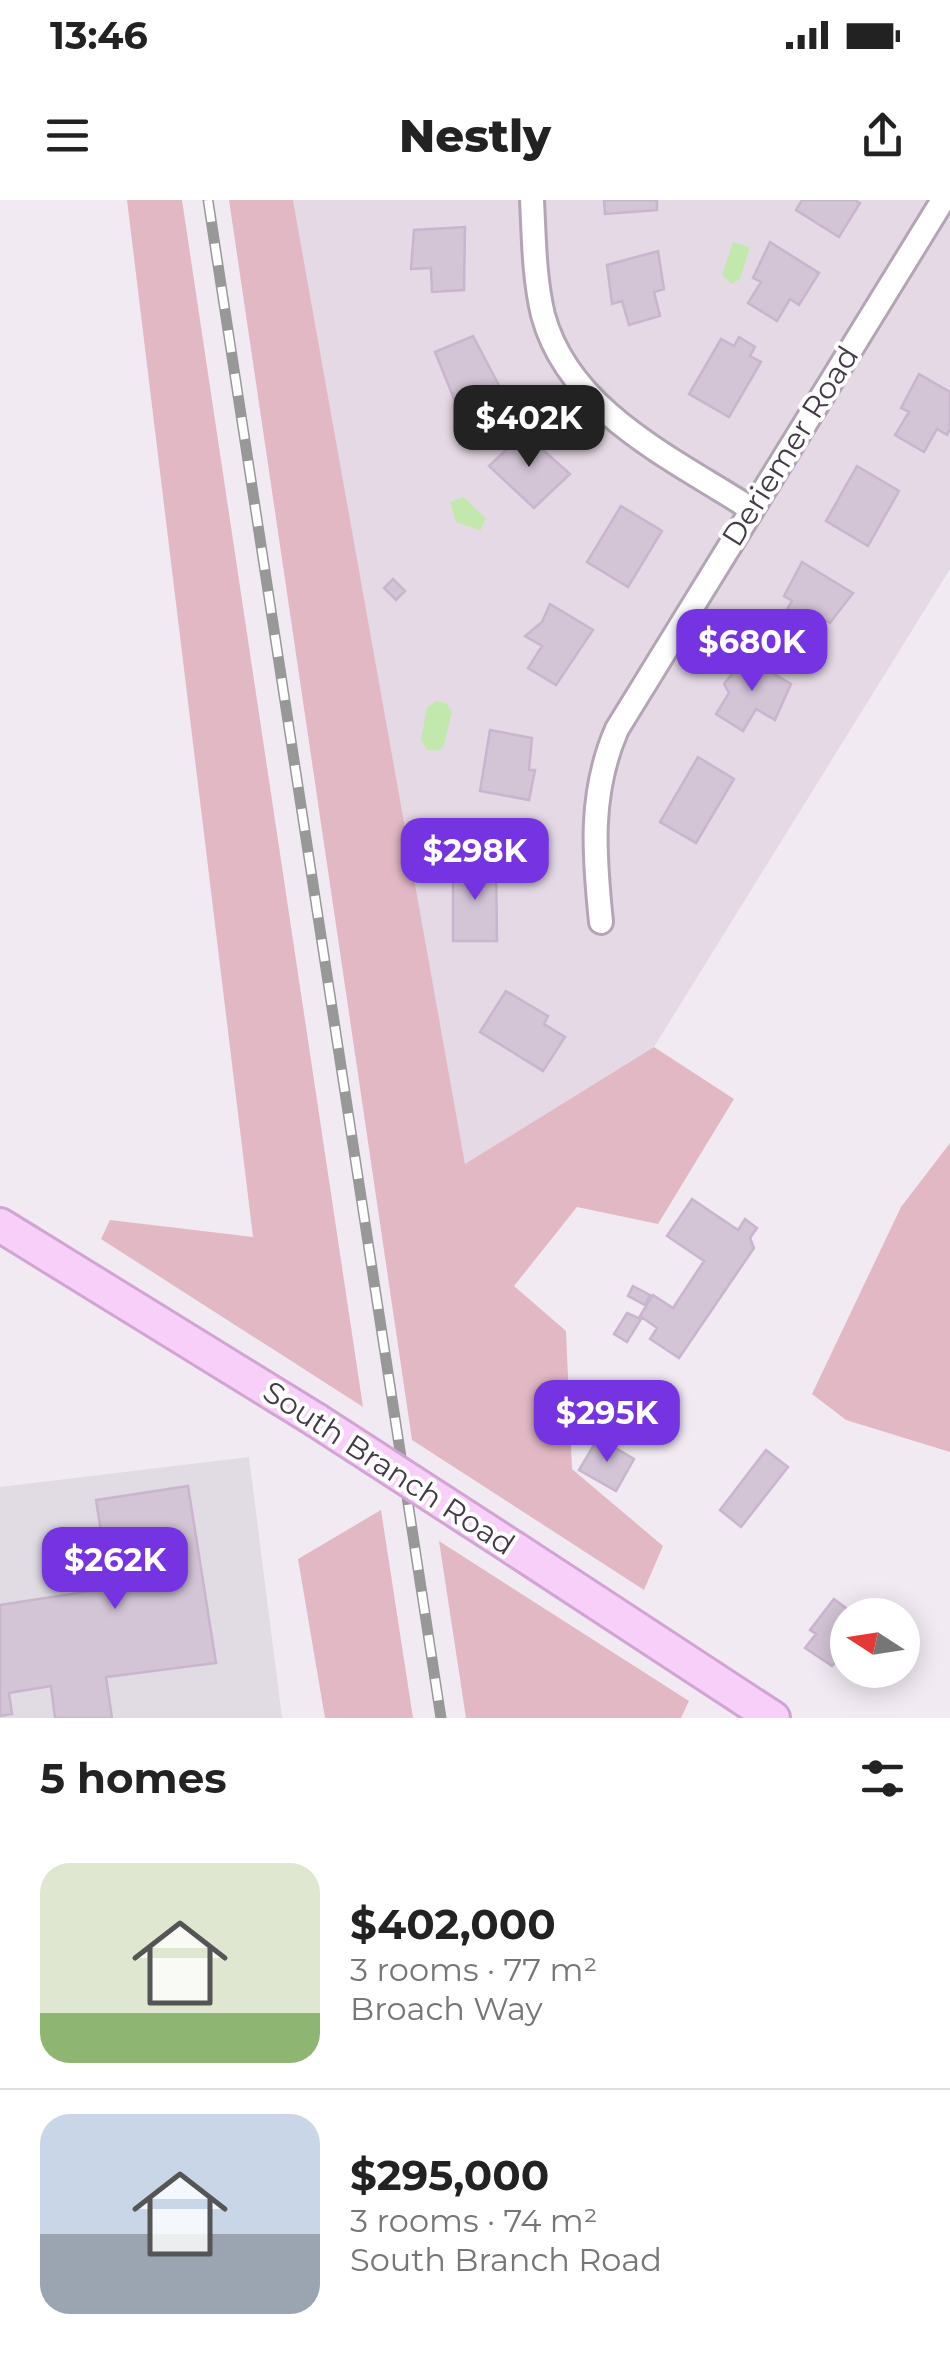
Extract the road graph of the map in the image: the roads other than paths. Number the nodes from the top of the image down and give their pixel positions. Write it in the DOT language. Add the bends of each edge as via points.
graph roads {
  1 [pos="532,200"];
  2 [pos="943,200"];
  3 [pos="752,509"];
  4 [pos="600,922"];
  5 [pos="0,1225"];
  6 [pos="773,1718"];
  1 -- 3 [label="street" via="544,317 562,360 620,424"];
  2 -- 3 [label="street, Deriemer Road"];
  3 -- 4 [label="street, Deriemer Road" via="616,728 602,763 594,852"];
  5 -- 6 [label="street, South Branch Road, bridge" via="316,1420"];
}
